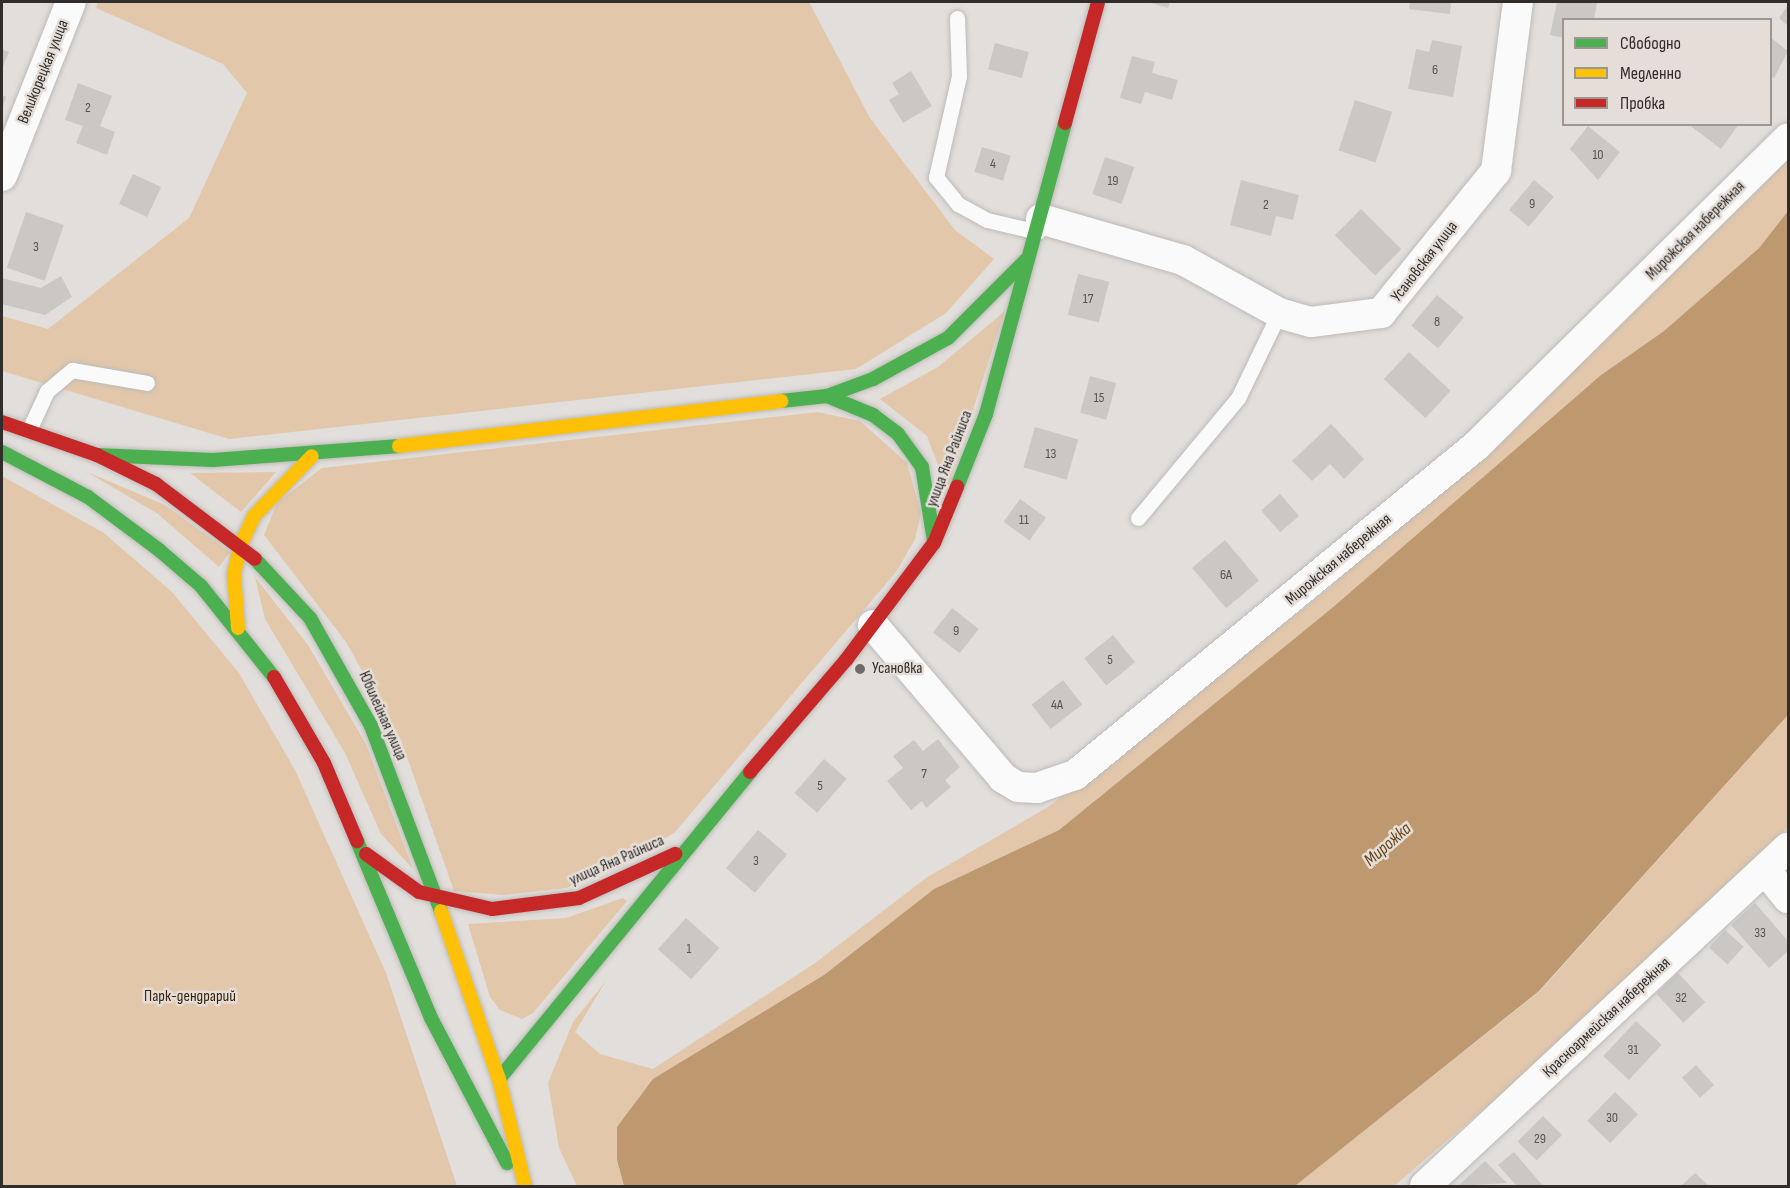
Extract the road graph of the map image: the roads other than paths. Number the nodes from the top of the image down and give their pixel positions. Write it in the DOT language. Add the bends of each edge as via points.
graph roads {
  1 [pos="71,2"];
  2 [pos="1098,2"];
  3 [pos="1518,2"];
  4 [pos="957,18"];
  5 [pos="1788,138"];
  6 [pos="2,176"];
  7 [pos="1039,226"];
  8 [pos="1032,254"];
  9 [pos="1279,313"];
  10 [pos="147,383"];
  11 [pos="827,396"];
  12 [pos="2,422"];
  13 [pos="29,430"];
  14 [pos="2,452"];
  15 [pos="97,455"];
  16 [pos="312,456"];
  17 [pos="1138,518"];
  18 [pos="934,543"];
  19 [pos="241,544"];
  20 [pos="873,625"];
  21 [pos="238,628"];
  22 [pos="1788,848"];
  23 [pos="682,851"];
  24 [pos="366,854"];
  25 [pos="1766,870"];
  26 [pos="1788,898"];
  27 [pos="437,899"];
  28 [pos="499,1079"];
  29 [pos="519,1186"];
  30 [pos="525,1186"];
  31 [pos="1425,1186"];
  1 -- 6 [label="street, Великорецкая улица"];
  2 -- 7 [label="street, улица Яна Райниса"];
  3 -- 9 [label="street, Усановская улица" via="1496,171 1381,314 1311,322"];
  4 -- 7 [label="lane" via="959,76 936,177 958,204 987,220"];
  5 -- 20 [label="street, Мирожская набережная" via="1476,447 1075,775 1037,788 1018,787 1003,778"];
  7 -- 8 [label="street, улица Яна Райниса"];
  7 -- 9 [label="street, Усановская улица" via="1209,270"];
  8 -- 11 [label="street" via="948,338 873,380"];
  8 -- 18 [label="street, улица Яна Райниса" via="986,414"];
  9 -- 17 [label="lane" via="1238,398"];
  10 -- 13 [label="lane" via="72,370 46,391"];
  11 -- 16 [label="street"];
  11 -- 18 [label="street" via="873,415 898,434 922,467"];
  12 -- 13 [label="street, Юбилейная улица"];
  13 -- 15 [label="street, Юбилейная улица"];
  14 -- 21 [label="street" via="54,477 123,522 201,586"];
  15 -- 16 [label="street" via="213,460"];
  15 -- 19 [label="street, Юбилейная улица" via="156,484"];
  16 -- 19 [label="street" via="254,516"];
  18 -- 20 [label="street, улица Яна Райниса"];
  19 -- 21 [label="street" via="234,574"];
  19 -- 27 [label="street, Юбилейная улица" via="310,618 344,670 371,726"];
  20 -- 23 [label="street, улица Яна Райниса"];
  21 -- 24 [label="street" via="324,764"];
  22 -- 25 [label="street, Красноармейская набережная"];
  23 -- 27 [label="street, улица Яна Райниса" via="579,898 548,905 492,909"];
  23 -- 28 [label="street, улица Яна Райниса"];
  24 -- 27 [label="street, улица Яна Райниса"];
  24 -- 29 [label="street" via="431,1018"];
  25 -- 26 [label="street"];
  25 -- 31 [label="street, Красноармейская набережная"];
  27 -- 28 [label="street, Юбилейная улица"];
  28 -- 30 [label="street, Юбилейная улица"];
}
